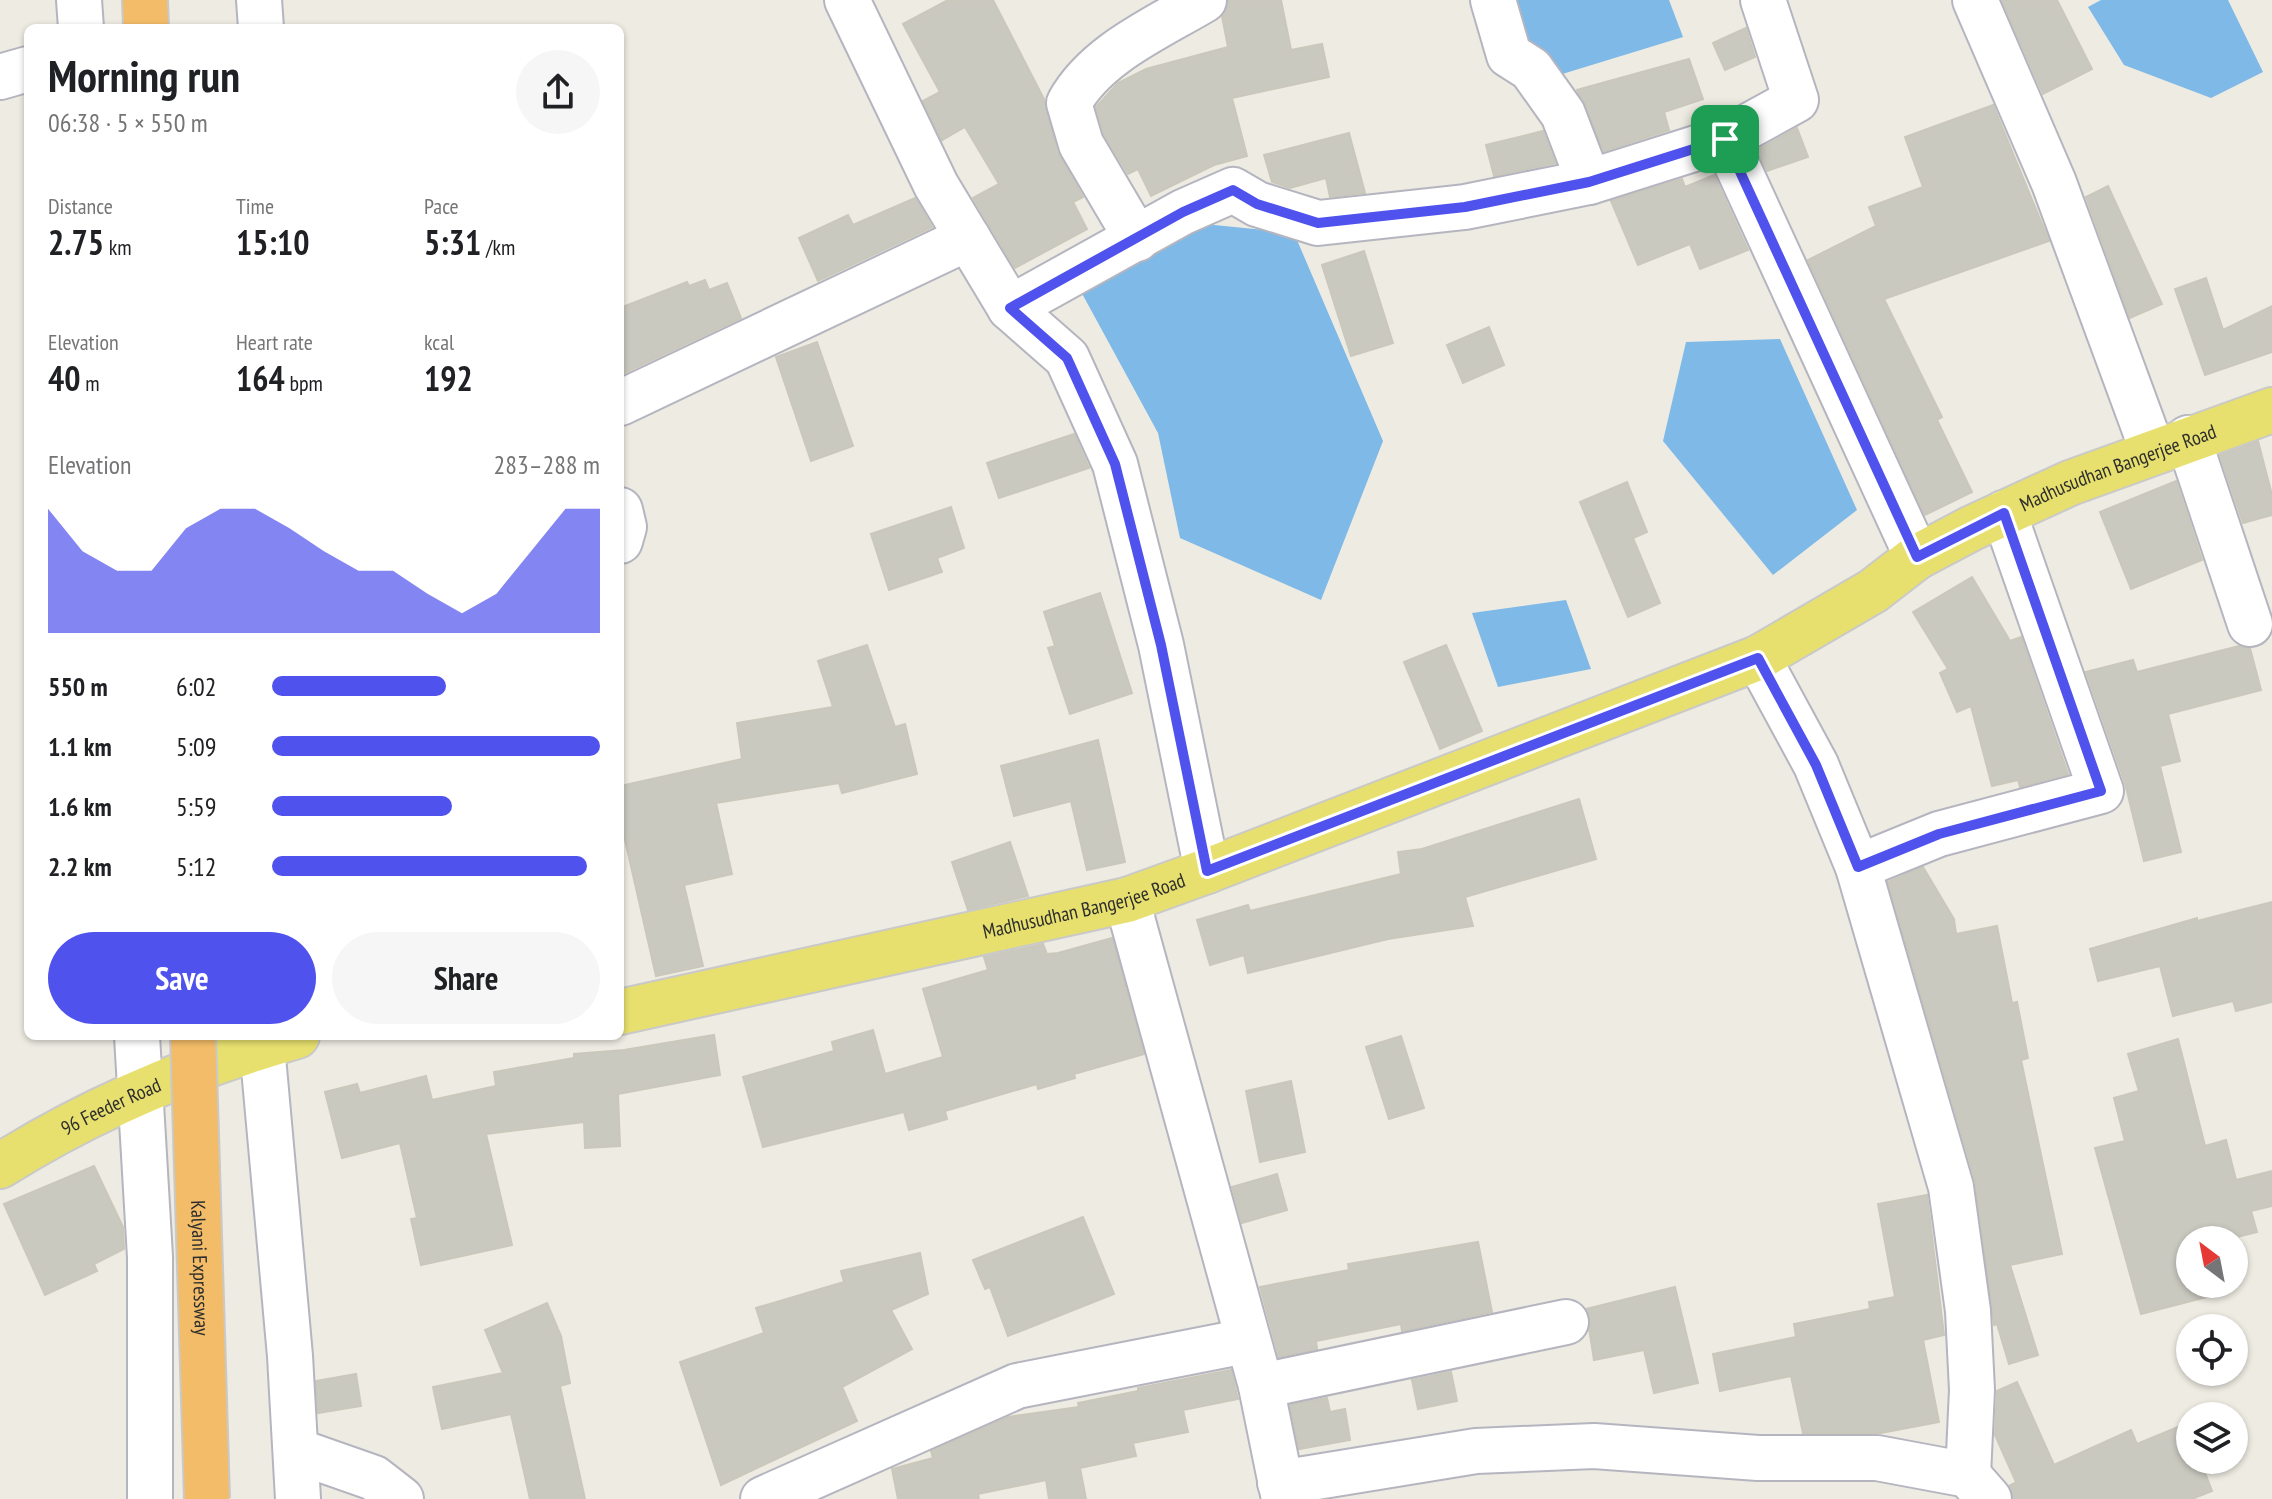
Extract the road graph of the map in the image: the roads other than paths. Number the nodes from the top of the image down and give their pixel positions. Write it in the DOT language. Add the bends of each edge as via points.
graph roads {
  1 [pos="79,0"];
  2 [pos="145,0"];
  3 [pos="259,0"];
  4 [pos="847,0"];
  5 [pos="1204,0"];
  6 [pos="1493,0"];
  7 [pos="1763,0"];
  8 [pos="1975,0"];
  9 [pos="81,24"];
  10 [pos="146,24"];
  11 [pos="261,24"];
  12 [pos="24,70"];
  13 [pos="0,77"];
  14 [pos="1725,139"];
  15 [pos="1589,182"];
  16 [pos="968,238"];
  17 [pos="1137,239"];
  18 [pos="1010,308"];
  19 [pos="624,401"];
  20 [pos="2272,410"];
  21 [pos="2170,445"];
  22 [pos="2004,513"];
  23 [pos="1917,557"];
  24 [pos="2250,624"];
  25 [pos="1758,658"];
  26 [pos="1858,867"];
  27 [pos="1207,871"];
  28 [pos="1127,900"];
  29 [pos="624,1011"];
  30 [pos="137,1040"];
  31 [pos="244,1044"];
  32 [pos="140,1093"];
  33 [pos="0,1166"];
  34 [pos="1566,1322"];
  35 [pos="1246,1341"];
  36 [pos="1261,1386"];
  37 [pos="297,1451"];
  38 [pos="1978,1487"];
  39 [pos="1282,1491"];
  40 [pos="150,1499"];
  41 [pos="207,1499"];
  42 [pos="298,1499"];
  43 [pos="401,1499"];
  44 [pos="763,1499"];
  1 -- 9 [label="street"];
  2 -- 10 [label="highway"];
  3 -- 11 [label="street"];
  4 -- 16 [label="street" via="936,185"];
  5 -- 17 [label="street" via="1122,49 1079,84 1069,103 1081,144"];
  6 -- 15 [label="street" via="1509,55 1531,69 1563,114"];
  7 -- 14 [label="street" via="1796,100"];
  8 -- 21 [label="street"];
  12 -- 13 [label="street"];
  14 -- 15 [label="street"];
  14 -- 23 [label="street"];
  15 -- 17 [label="street" via="1465,207 1318,223 1257,204 1233,190"];
  16 -- 18 [label="street"];
  16 -- 19 [label="street"];
  17 -- 18 [label="street"];
  18 -- 27 [label="street" via="1067,358 1115,464 1161,645"];
  20 -- 21 [label="main road, Madhusudhan Bangerjee Road"];
  21 -- 22 [label="main road, Madhusudhan Bangerjee Road"];
  21 -- 24 [label="street"];
  22 -- 23 [label="main road, Madhusudhan Bangerjee Road"];
  22 -- 26 [label="street" via="2101,791 1939,834"];
  23 -- 25 [label="main road, Madhusudhan Bangerjee Road" via="1873,591"];
  25 -- 26 [label="street" via="1816,765"];
  25 -- 27 [label="main road, Madhusudhan Bangerjee Road"];
  26 -- 38 [label="street" via="1951,1187 1970,1343"];
  27 -- 28 [label="main road, Madhusudhan Bangerjee Road"];
  28 -- 29 [label="main road, Madhusudhan Bangerjee Road"];
  28 -- 35 [label="street"];
  30 -- 32 [label="street"];
  31 -- 32 [label="main road, 96 Feeder Road"];
  31 -- 37 [label="street"];
  31 -- 41 [label="highway, Kalyani Expressway, bridge"];
  32 -- 33 [label="main road, 96 Feeder Road"];
  32 -- 40 [label="street" via="150,1257"];
  34 -- 36 [label="street"];
  35 -- 36 [label="street"];
  35 -- 44 [label="street" via="1017,1386"];
  36 -- 39 [label="street"];
  37 -- 42 [label="street"];
  37 -- 43 [label="street" via="374,1478"];
  38 -- 39 [label="street" via="1877,1458 1758,1458 1594,1446 1476,1451"];
}
